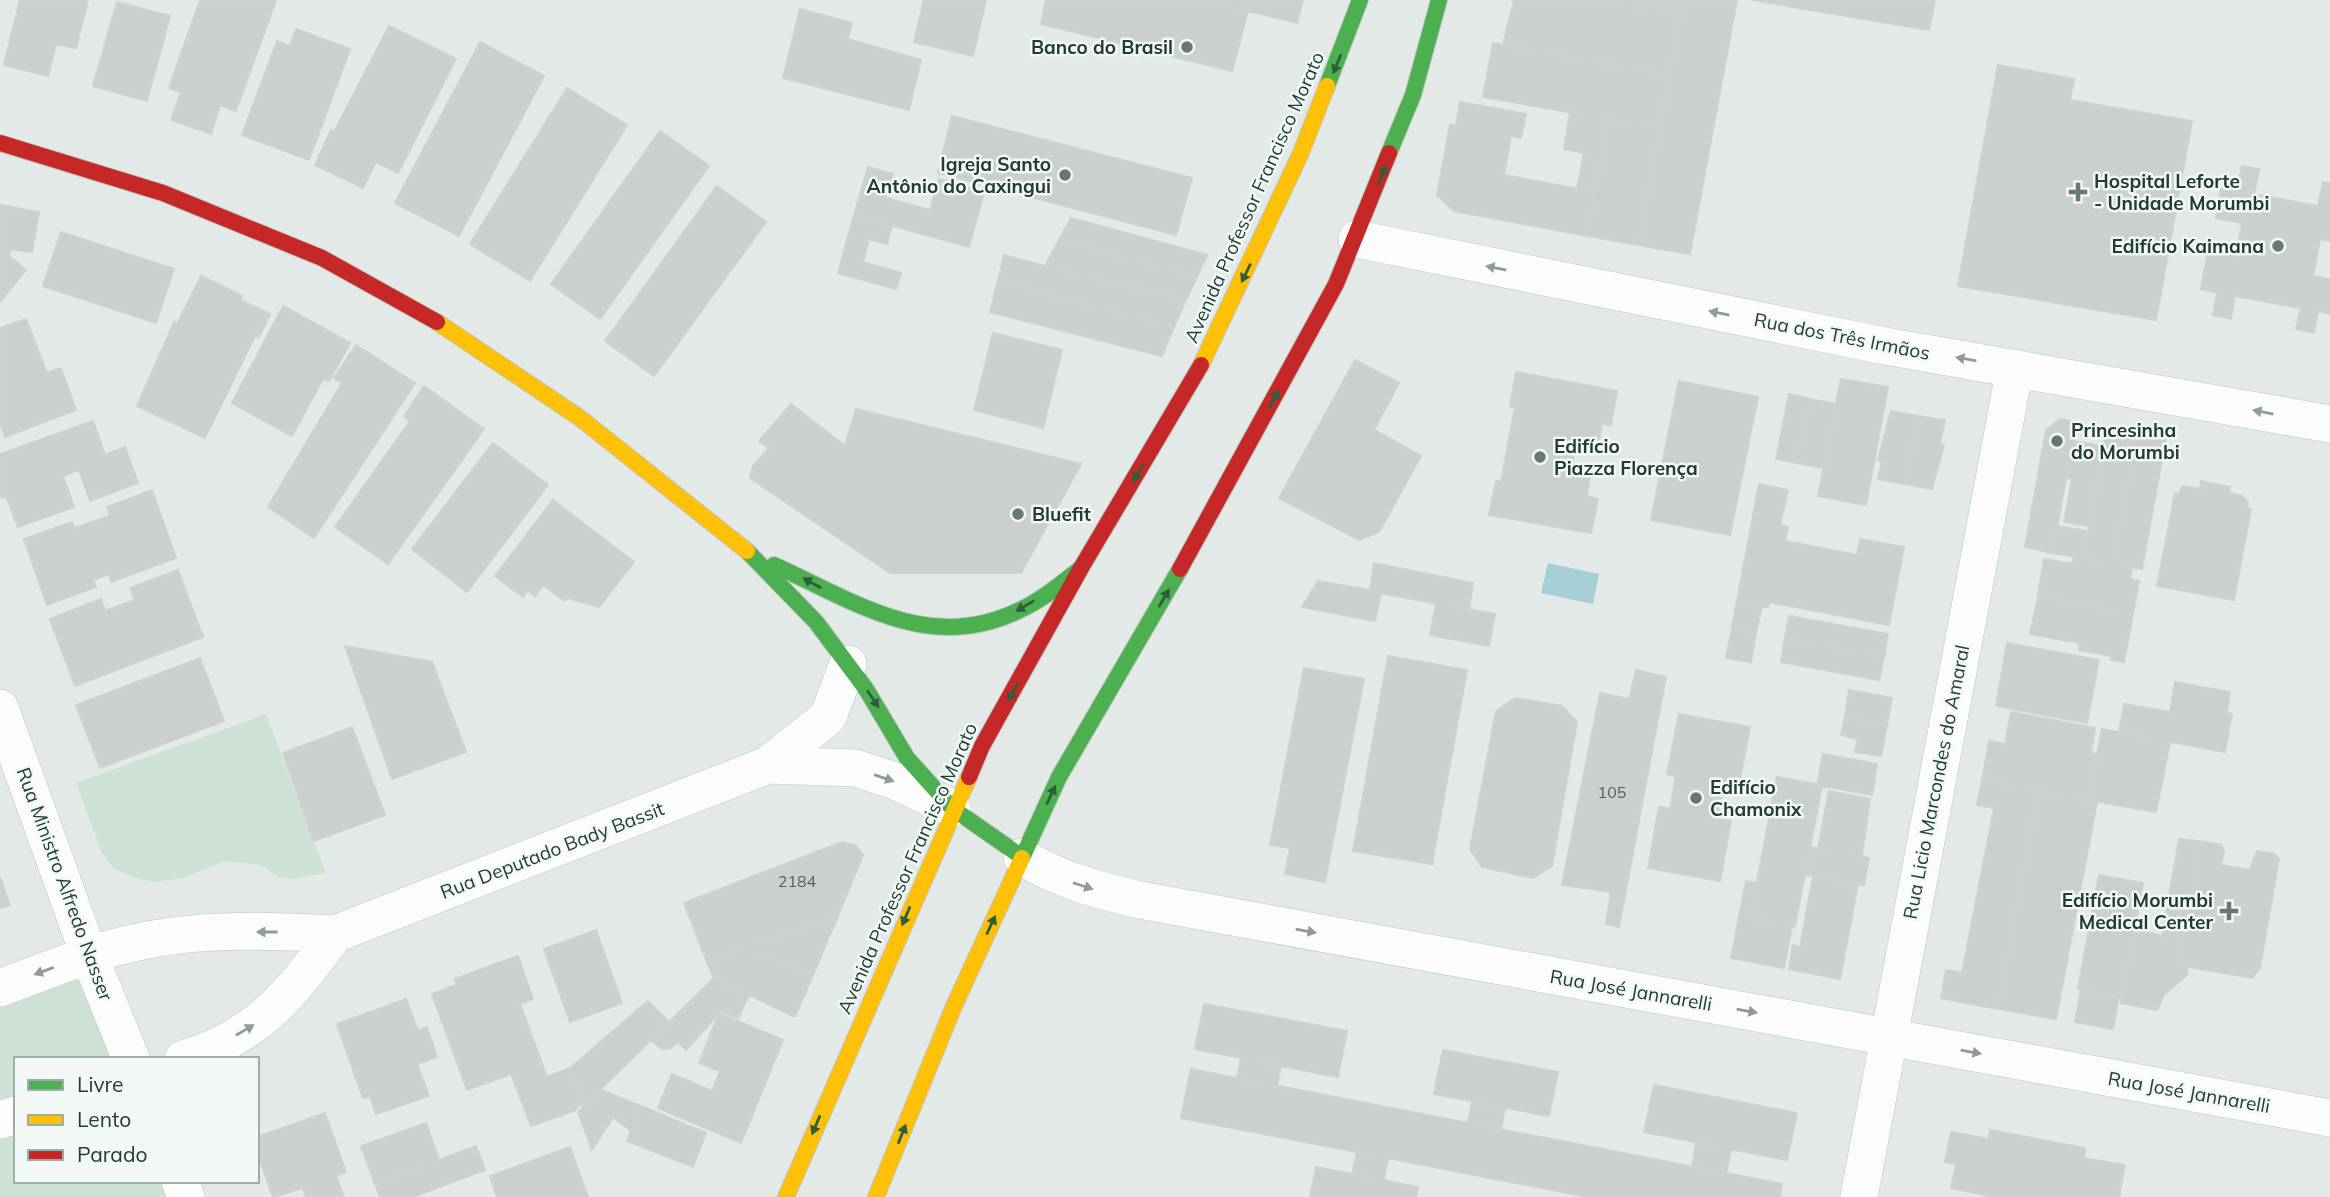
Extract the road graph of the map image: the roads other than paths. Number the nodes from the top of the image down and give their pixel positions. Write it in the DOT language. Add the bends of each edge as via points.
graph roads {
  1 [pos="1360,0"];
  2 [pos="1439,0"];
  3 [pos="0,143"];
  4 [pos="1357,239"];
  5 [pos="2015,368"];
  6 [pos="2330,424"];
  7 [pos="750,554"];
  8 [pos="1081,568"];
  9 [pos="848,664"];
  10 [pos="0,708"];
  11 [pos="768,765"];
  12 [pos="952,808"];
  13 [pos="1022,857"];
  14 [pos="335,934"];
  15 [pos="89,955"];
  16 [pos="0,988"];
  17 [pos="1888,1037"];
  18 [pos="130,1057"];
  19 [pos="188,1057"];
  20 [pos="2330,1118"];
  21 [pos="786,1197"];
  22 [pos="876,1197"];
  23 [pos="1859,1197"];
  1 -- 8 [label="main road, Avenida Professor Francisco Morato, one-way" via="1300,155 1209,351"];
  4 -- 2 [label="main road, one-way" via="1413,95"];
  3 -- 7 [label="main road" via="163,193 322,258 437,322 580,418"];
  5 -- 4 [label="street, Rua dos Três Irmãos, one-way"];
  13 -- 4 [label="main road, one-way" via="1059,777 1254,437"];
  6 -- 5 [label="street, Rua dos Três Irmãos, one-way"];
  5 -- 17 [label="street, Rua Licio Marcondes do Amaral"];
  8 -- 7 [label="main road, one-way" via="1024,609 982,626 944,631 900,623 846,602"];
  7 -- 9 [label="main road, Rua José Jannarelli" via="816,622"];
  8 -- 12 [label="main road, Avenida Professor Francisco Morato, one-way"];
  9 -- 11 [label="street, Rua Deputado Bady Bassit" via="828,716"];
  9 -- 12 [label="main road, Rua José Jannarelli, one-way" via="887,719 907,758"];
  10 -- 15 [label="street, Rua Ministro Alfredo Nasser"];
  11 -- 12 [label="street, Rua Deputado Bady Bassit, one-way" via="855,768"];
  11 -- 14 [label="street, Rua Deputado Bady Bassit"];
  12 -- 13 [label="main road, Rua José Jannarelli"];
  12 -- 21 [label="main road, Avenida Professor Francisco Morato, one-way"];
  13 -- 17 [label="street, Rua José Jannarelli, one-way" via="1087,888 1140,900"];
  22 -- 13 [label="main road, one-way" via="954,1006"];
  14 -- 15 [label="street, Rua Deputado Bady Bassit, one-way" via="269,931 148,939"];
  19 -- 14 [label="street, one-way" via="262,1020 293,992"];
  15 -- 16 [label="street, Rua Deputado Bady Bassit, one-way"];
  15 -- 18 [label="street, Rua Ministro Alfredo Nasser"];
  17 -- 20 [label="street, Rua José Jannarelli, one-way"];
  17 -- 23 [label="street, Rua Licio Marcondes do Amaral"];
}
